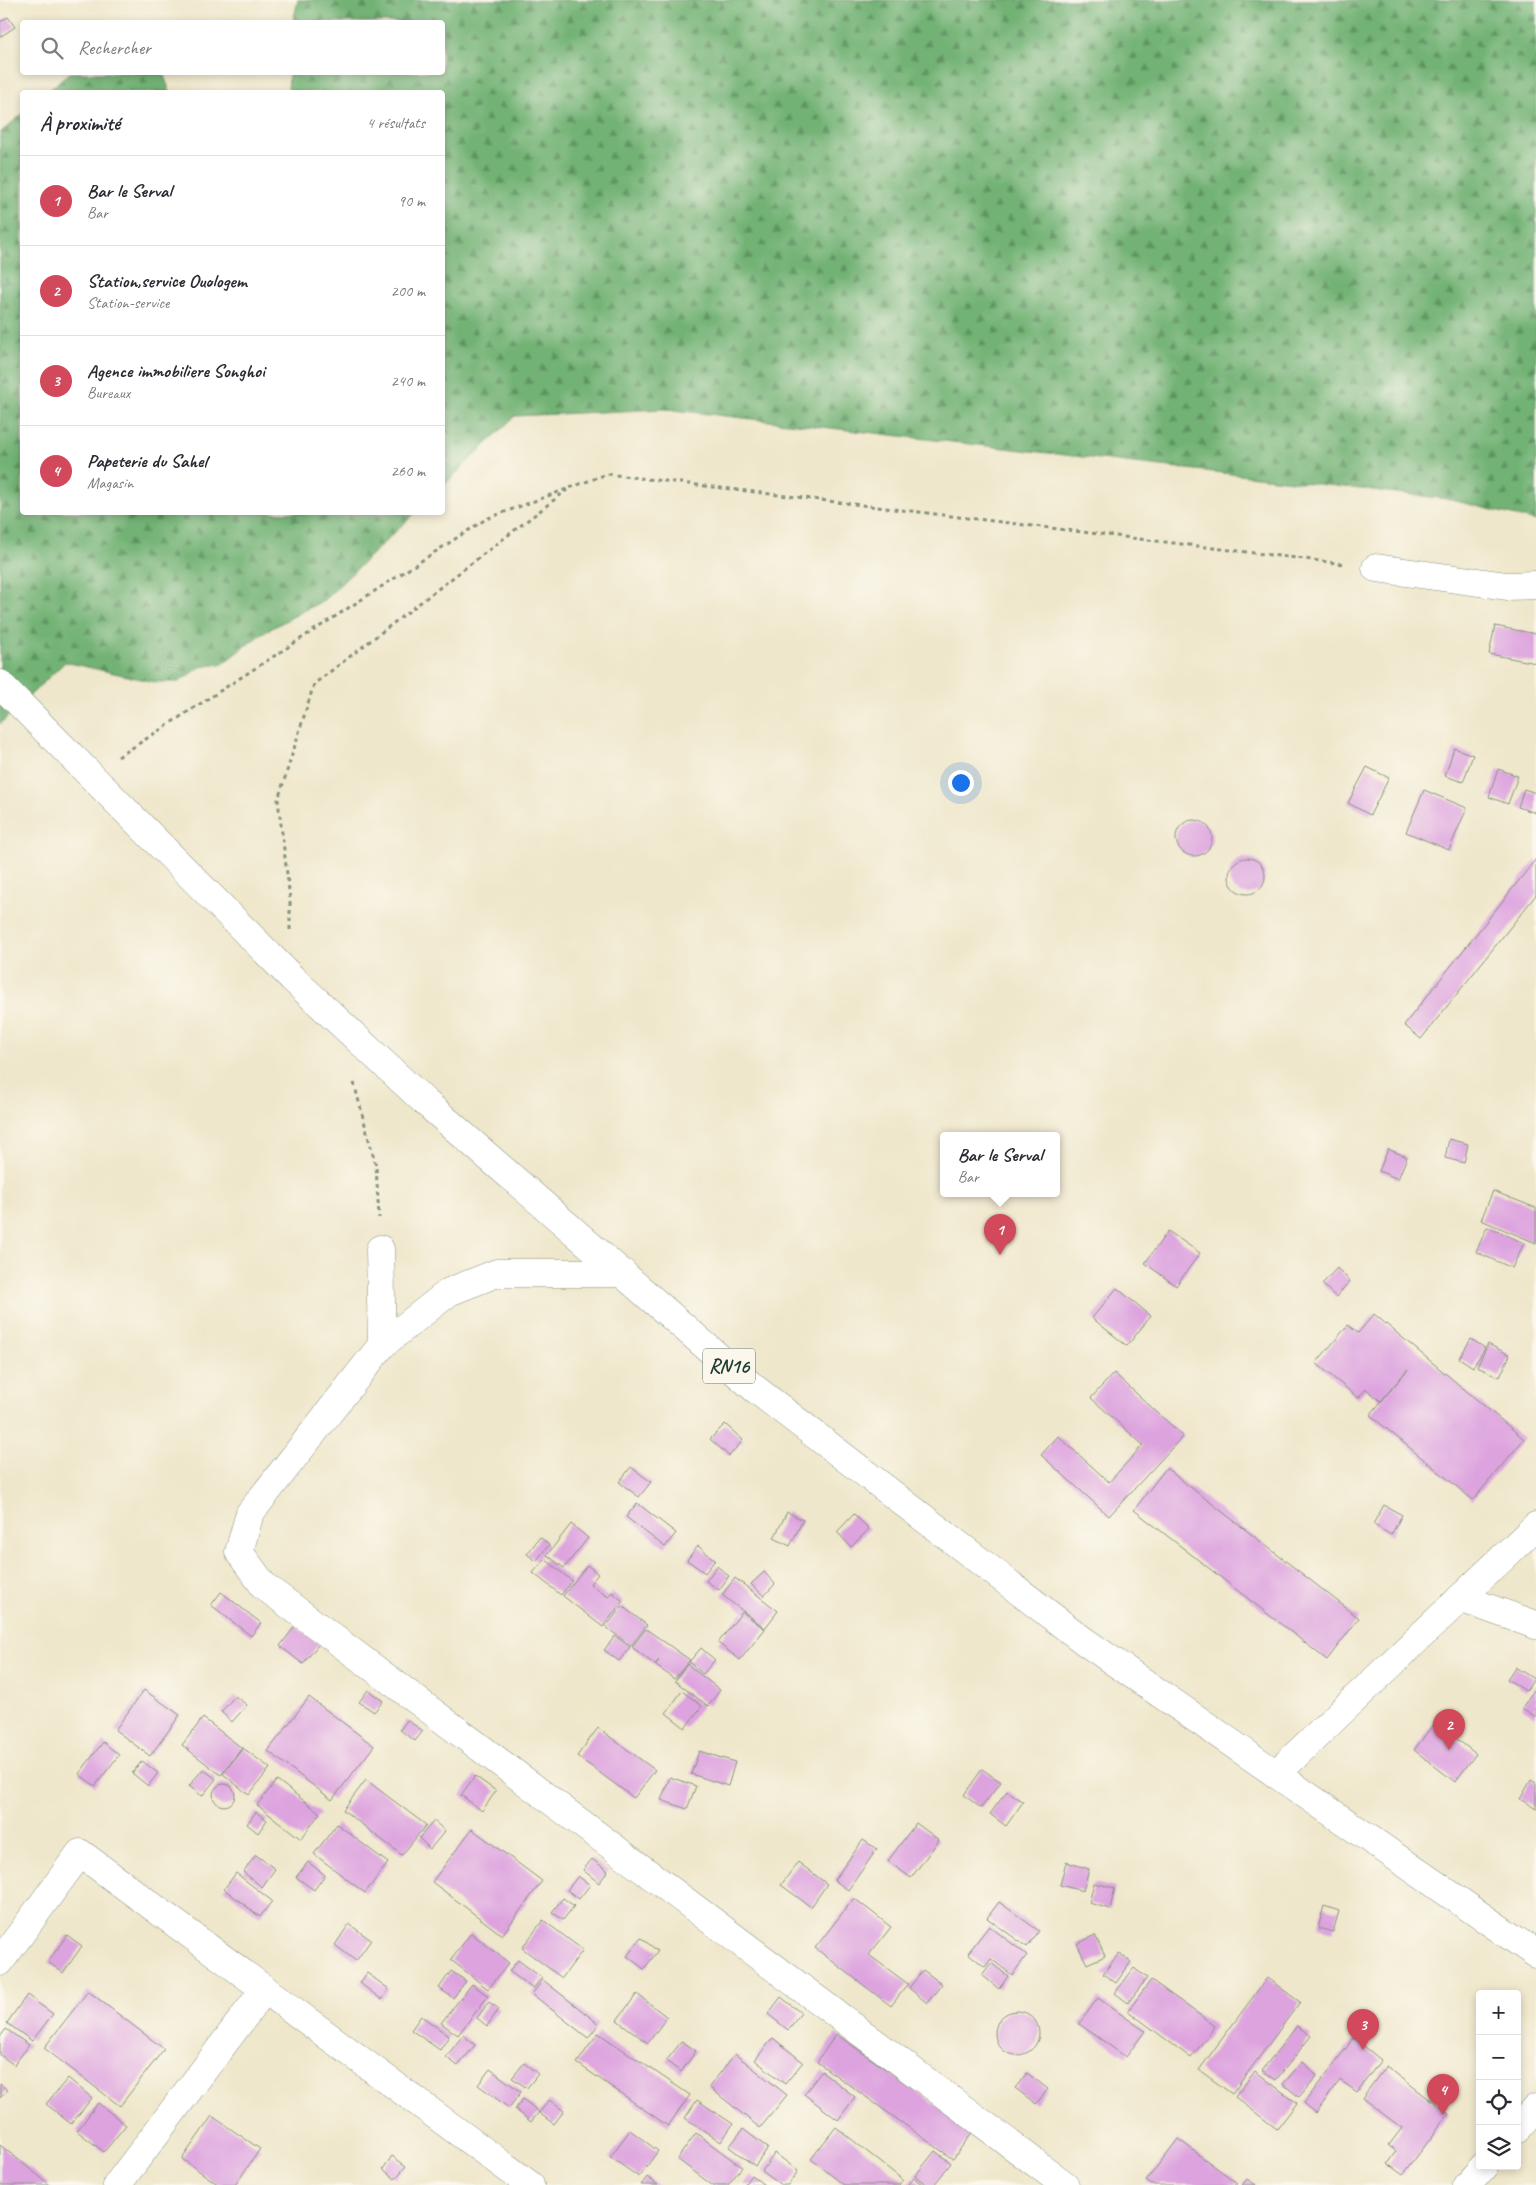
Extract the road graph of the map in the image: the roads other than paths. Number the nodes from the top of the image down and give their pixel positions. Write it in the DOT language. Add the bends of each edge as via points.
graph roads {
  1 [pos="1376,568"];
  2 [pos="1536,585"];
  3 [pos="0,684"];
  4 [pos="380,1249"];
  5 [pos="623,1273"];
  6 [pos="382,1345"];
  7 [pos="1536,1526"];
  8 [pos="1460,1598"];
  9 [pos="1536,1624"];
  10 [pos="1276,1774"];
  11 [pos="1536,1954"];
  12 [pos="0,1962"];
  13 [pos="265,1989"];
  14 [pos="1536,2108"];
  15 [pos="1521,2125"];
  16 [pos="1480,2170"];
  17 [pos="117,2185"];
  18 [pos="530,2185"];
  19 [pos="1065,2185"];
  20 [pos="1467,2185"];
  1 -- 2 [label="street" via="1507,586"];
  3 -- 5 [label="street, RN16" via="292,978 424,1101"];
  4 -- 6 [label="street"];
  5 -- 6 [label="street" via="497,1273 449,1292"];
  5 -- 10 [label="street, RN16" via="762,1394 1084,1641"];
  6 -- 19 [label="street" via="250,1513 239,1552 264,1586"];
  7 -- 8 [label="street"];
  8 -- 9 [label="street"];
  8 -- 10 [label="street"];
  10 -- 11 [label="street, RN16"];
  12 -- 13 [label="street" via="80,1853"];
  13 -- 17 [label="street"];
  13 -- 18 [label="street"];
  14 -- 15 [label="street"];
  16 -- 20 [label="street"];
}
